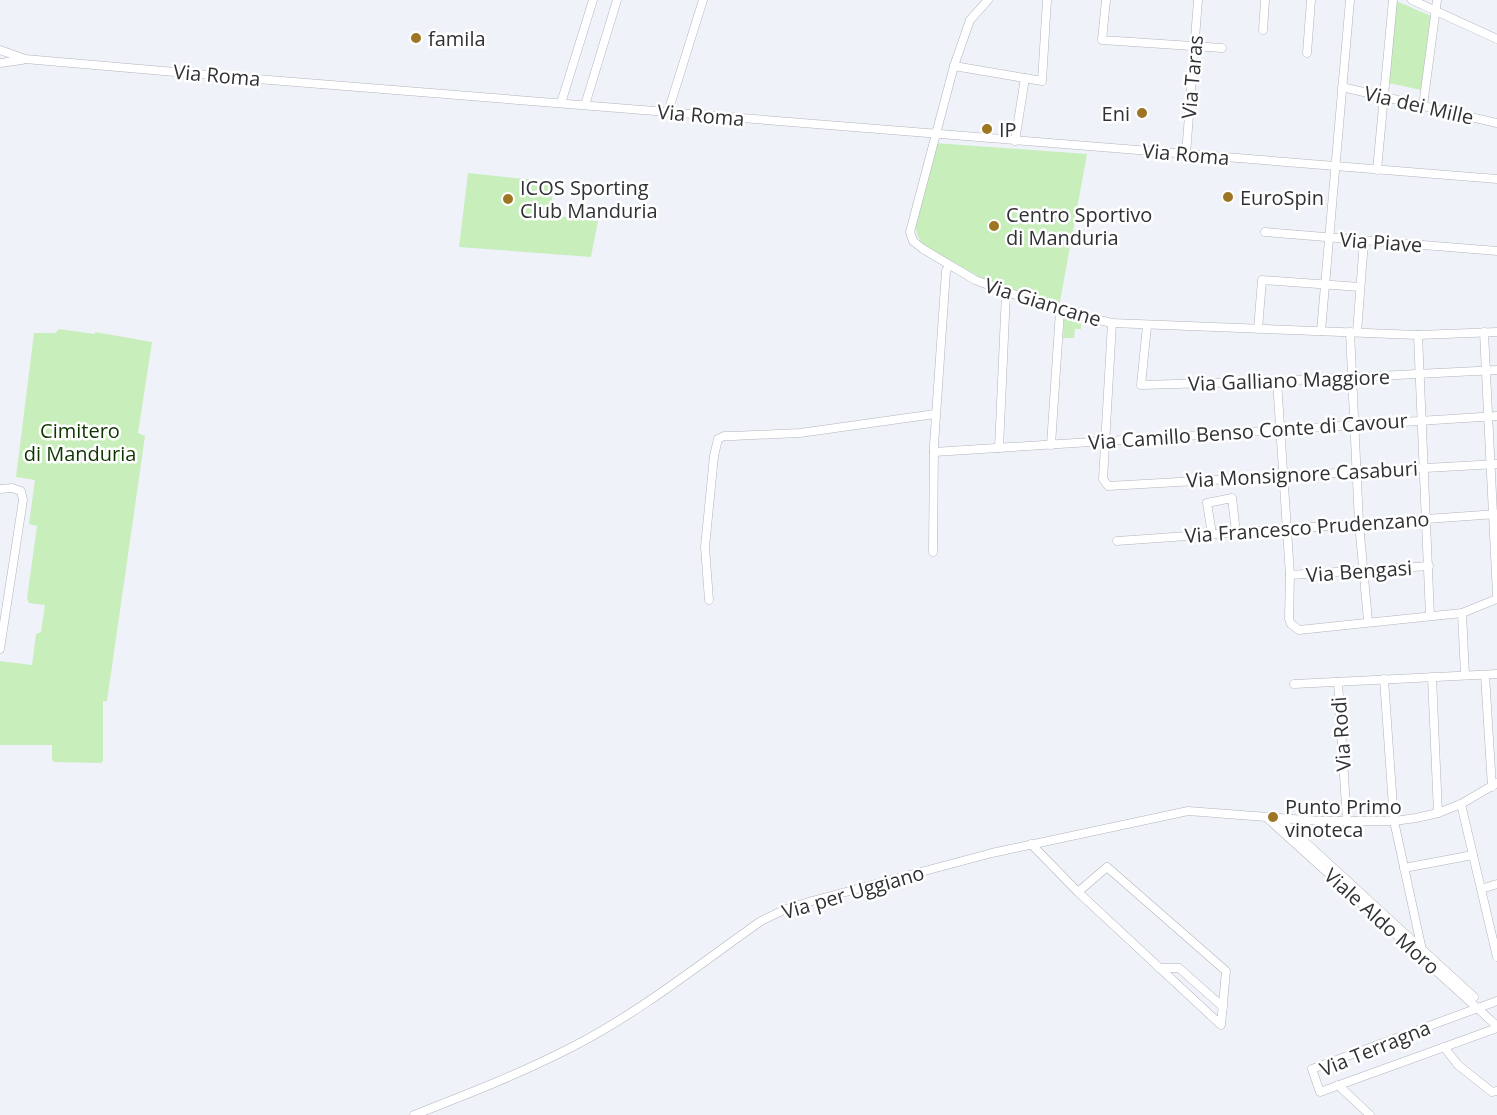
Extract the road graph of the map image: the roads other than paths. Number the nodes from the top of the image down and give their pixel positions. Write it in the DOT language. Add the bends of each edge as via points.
graph roads {
  1 [pos="593,0"];
  2 [pos="617,0"];
  3 [pos="703,0"];
  4 [pos="988,0"];
  5 [pos="1047,0"];
  6 [pos="1106,0"];
  7 [pos="1198,0"];
  8 [pos="1265,0"];
  9 [pos="1311,0"];
  10 [pos="1350,0"];
  11 [pos="1393,0"];
  12 [pos="1412,0"];
  13 [pos="1437,0"];
  14 [pos="1435,11"];
  15 [pos="1263,30"];
  16 [pos="1497,39"];
  17 [pos="1195,48"];
  18 [pos="1222,48"];
  19 [pos="0,50"];
  20 [pos="1307,53"];
  21 [pos="25,59"];
  22 [pos="0,63"];
  23 [pos="954,66"];
  24 [pos="1025,78"];
  25 [pos="1342,87"];
  26 [pos="1384,97"];
  27 [pos="561,103"];
  28 [pos="585,105"];
  29 [pos="1423,106"];
  30 [pos="668,112"];
  31 [pos="1497,123"];
  32 [pos="935,135"];
  33 [pos="1016,141"];
  34 [pos="1186,154"];
  35 [pos="1334,167"];
  36 [pos="1377,170"];
  37 [pos="1497,179"];
  38 [pos="1265,232"];
  39 [pos="1329,238"];
  40 [pos="1364,242"];
  41 [pos="1497,251"];
  42 [pos="949,265"];
  43 [pos="1326,286"];
  44 [pos="1360,287"];
  45 [pos="1006,293"];
  46 [pos="1060,311"];
  47 [pos="1112,323"];
  48 [pos="1147,326"];
  49 [pos="1258,329"];
  50 [pos="1321,331"];
  51 [pos="1353,332"];
  52 [pos="1484,332"];
  53 [pos="1497,332"];
  54 [pos="1418,335"];
  55 [pos="1497,370"];
  56 [pos="1485,371"];
  57 [pos="1420,374"];
  58 [pos="1351,377"];
  59 [pos="1277,381"];
  60 [pos="935,414"];
  61 [pos="1488,416"];
  62 [pos="1497,416"];
  63 [pos="1422,420"];
  64 [pos="1353,424"];
  65 [pos="1279,429"];
  66 [pos="1107,440"];
  67 [pos="1051,445"];
  68 [pos="999,448"];
  69 [pos="934,452"];
  70 [pos="1493,464"];
  71 [pos="1424,467"];
  72 [pos="1356,471"];
  73 [pos="1283,475"];
  74 [pos="0,489"];
  75 [pos="1495,514"];
  76 [pos="1427,519"];
  77 [pos="1359,523"];
  78 [pos="1286,529"];
  79 [pos="1236,533"];
  80 [pos="1212,534"];
  81 [pos="1117,541"];
  82 [pos="933,552"];
  83 [pos="1429,566"];
  84 [pos="1364,570"];
  85 [pos="1290,575"];
  86 [pos="1497,597"];
  87 [pos="708,600"];
  88 [pos="1462,613"];
  89 [pos="1430,616"];
  90 [pos="1368,621"];
  91 [pos="0,649"];
  92 [pos="1497,674"];
  93 [pos="1465,675"];
  94 [pos="1485,675"];
  95 [pos="1432,677"];
  96 [pos="1384,679"];
  97 [pos="1338,682"];
  98 [pos="1294,684"];
  99 [pos="1494,785"];
  100 [pos="1461,804"];
  101 [pos="1438,813"];
  102 [pos="1266,817"];
  103 [pos="1279,818"];
  104 [pos="1394,821"];
  105 [pos="1347,822"];
  106 [pos="1031,844"];
  107 [pos="1473,855"];
  108 [pos="1404,868"];
  109 [pos="1497,884"];
  110 [pos="1481,889"];
  111 [pos="1078,892"];
  112 [pos="1422,950"];
  113 [pos="1497,957"];
  114 [pos="1159,968"];
  115 [pos="1497,1000"];
  116 [pos="1480,1006"];
  117 [pos="1223,1007"];
  118 [pos="1497,1019"];
  119 [pos="1497,1027"];
  120 [pos="1444,1047"];
  121 [pos="1338,1085"];
  122 [pos="1497,1091"];
  123 [pos="414,1115"];
  124 [pos="1370,1115"];
  1 -- 27 [label="street"];
  2 -- 28 [label="street"];
  3 -- 30 [label="street"];
  4 -- 23 [label="street, Via Giancane" via="970,20"];
  5 -- 24 [label="street" via="1042,81"];
  6 -- 17 [label="street" via="1102,40"];
  7 -- 17 [label="street, Via Taras"];
  8 -- 15 [label="street"];
  9 -- 20 [label="street"];
  10 -- 25 [label="street"];
  11 -- 26 [label="street"];
  12 -- 14 [label="street"];
  13 -- 14 [label="street"];
  14 -- 16 [label="street"];
  14 -- 29 [label="street"];
  17 -- 18 [label="street"];
  17 -- 34 [label="street, Via Taras"];
  19 -- 21 [label="street, Via Roma"];
  21 -- 22 [label="street, Via Roma"];
  21 -- 27 [label="street, Via Roma"];
  23 -- 24 [label="street"];
  23 -- 32 [label="street, Via Giancane"];
  24 -- 33 [label="street"];
  25 -- 26 [label="street, Via dei Mille"];
  25 -- 35 [label="street"];
  26 -- 29 [label="street, Via dei Mille"];
  26 -- 36 [label="street"];
  27 -- 28 [label="street, Via Roma"];
  28 -- 30 [label="street, Via Roma"];
  29 -- 31 [label="street, Via dei Mille"];
  30 -- 32 [label="street, Via Roma"];
  32 -- 33 [label="street, Via Roma"];
  32 -- 42 [label="street, Via Giancane" via="910,232 913,241"];
  33 -- 34 [label="street, Via Roma"];
  34 -- 35 [label="street, Via Roma"];
  35 -- 36 [label="street, Via Roma"];
  35 -- 39 [label="street"];
  36 -- 37 [label="street, Via Roma"];
  38 -- 39 [label="street, Via Piave"];
  39 -- 40 [label="street, Via Piave"];
  39 -- 43 [label="street"];
  40 -- 41 [label="street, Via Piave"];
  40 -- 44 [label="street"];
  42 -- 45 [label="street, Via Giancane"];
  42 -- 60 [label="street"];
  43 -- 44 [label="street"];
  43 -- 49 [label="street" via="1262,280"];
  43 -- 50 [label="street"];
  44 -- 51 [label="street"];
  45 -- 46 [label="street, Via Giancane"];
  45 -- 68 [label="street"];
  46 -- 47 [label="street, Via Giancane"];
  46 -- 67 [label="street"];
  47 -- 48 [label="street, Via Giancane"];
  47 -- 66 [label="street"];
  48 -- 49 [label="street, Via Giancane"];
  48 -- 59 [label="street, Via Galliano Maggiore" via="1141,385"];
  49 -- 50 [label="street, Via Giancane"];
  50 -- 51 [label="street, Via Giancane"];
  51 -- 54 [label="street, Via Giancane"];
  51 -- 58 [label="street"];
  52 -- 53 [label="street, Via Giancane"];
  52 -- 54 [label="street, Via Giancane"];
  52 -- 56 [label="street"];
  54 -- 57 [label="street"];
  55 -- 56 [label="street, Via Galliano Maggiore"];
  56 -- 57 [label="street, Via Galliano Maggiore"];
  56 -- 61 [label="street"];
  57 -- 58 [label="street, Via Galliano Maggiore"];
  57 -- 63 [label="street"];
  58 -- 59 [label="street, Via Galliano Maggiore"];
  58 -- 64 [label="street"];
  59 -- 65 [label="street"];
  60 -- 69 [label="street"];
  60 -- 87 [label="street" via="800,433 724,436 718,440 705,547"];
  61 -- 62 [label="street, Via Camillo Benso Conte di Cavour"];
  61 -- 63 [label="street, Via Camillo Benso Conte di Cavour"];
  61 -- 70 [label="street"];
  63 -- 64 [label="street, Via Camillo Benso Conte di Cavour"];
  63 -- 71 [label="street"];
  64 -- 65 [label="street, Via Camillo Benso Conte di Cavour"];
  64 -- 72 [label="street"];
  65 -- 66 [label="street, Via Camillo Benso Conte di Cavour"];
  65 -- 73 [label="street"];
  66 -- 67 [label="street, Via Camillo Benso Conte di Cavour"];
  66 -- 73 [label="street, Via Monsignore Casaburi" via="1104,479 1108,486"];
  67 -- 68 [label="street, Via Camillo Benso Conte di Cavour"];
  68 -- 69 [label="street, Via Camillo Benso Conte di Cavour"];
  69 -- 82 [label="street"];
  70 -- 71 [label="street, Via Monsignore Casaburi"];
  70 -- 75 [label="street"];
  71 -- 72 [label="street, Via Monsignore Casaburi"];
  71 -- 76 [label="street"];
  72 -- 73 [label="street, Via Monsignore Casaburi"];
  72 -- 77 [label="street"];
  73 -- 78 [label="street"];
  74 -- 91 [label="street" via="21,491 23,500"];
  75 -- 76 [label="street, Via Francesco Prudenzano"];
  75 -- 86 [label="street"];
  76 -- 77 [label="street, Via Francesco Prudenzano"];
  76 -- 83 [label="street"];
  77 -- 78 [label="street, Via Francesco Prudenzano"];
  77 -- 84 [label="street"];
  78 -- 79 [label="street, Via Francesco Prudenzano"];
  78 -- 85 [label="street"];
  79 -- 80 [label="street, Via Francesco Prudenzano"];
  79 -- 80 [label="street" via="1232,498 1207,503"];
  80 -- 81 [label="street, Via Francesco Prudenzano"];
  83 -- 84 [label="street, Via Bengasi"];
  83 -- 89 [label="street"];
  84 -- 85 [label="street, Via Bengasi"];
  84 -- 90 [label="street"];
  85 -- 90 [label="street" via="1289,619 1294,628"];
  86 -- 88 [label="street"];
  88 -- 89 [label="street"];
  88 -- 93 [label="street"];
  89 -- 90 [label="street"];
  92 -- 94 [label="street"];
  93 -- 94 [label="street"];
  93 -- 95 [label="street"];
  94 -- 99 [label="street"];
  95 -- 96 [label="street"];
  95 -- 101 [label="street"];
  96 -- 97 [label="street"];
  96 -- 104 [label="street"];
  97 -- 98 [label="street"];
  97 -- 105 [label="street, Via Rodi"];
  99 -- 100 [label="street"];
  100 -- 101 [label="street"];
  100 -- 107 [label="street"];
  101 -- 104 [label="street"];
  102 -- 103 [label="street, Via per Uggiano"];
  102 -- 106 [label="street, Via per Uggiano" via="1188,811"];
  102 -- 116 [label="street, Viale Aldo Moro"];
  103 -- 105 [label="street"];
  103 -- 112 [label="street, Viale Aldo Moro"];
  104 -- 105 [label="street"];
  104 -- 108 [label="street"];
  106 -- 111 [label="street"];
  106 -- 123 [label="street, Via per Uggiano" via="786,909 762,921 575,1046 490,1086"];
  107 -- 108 [label="street"];
  107 -- 110 [label="street"];
  108 -- 112 [label="street"];
  109 -- 110 [label="street"];
  110 -- 113 [label="street"];
  111 -- 114 [label="street"];
  111 -- 117 [label="street" via="1107,867 1226,970"];
  112 -- 116 [label="street, Viale Aldo Moro"];
  114 -- 117 [label="street" via="1179,968"];
  114 -- 117 [label="street" via="1221,1025"];
  115 -- 116 [label="street, Via Terragna"];
  116 -- 118 [label="street, Viale Aldo Moro"];
  116 -- 119 [label="street, Viale Aldo Moro"];
  116 -- 121 [label="street, Via Terragna" via="1312,1069 1320,1092"];
  119 -- 120 [label="street, Via Terragna"];
  120 -- 121 [label="street, Via Terragna"];
  120 -- 122 [label="street" via="1466,1071 1492,1092"];
  121 -- 124 [label="street"];
}
